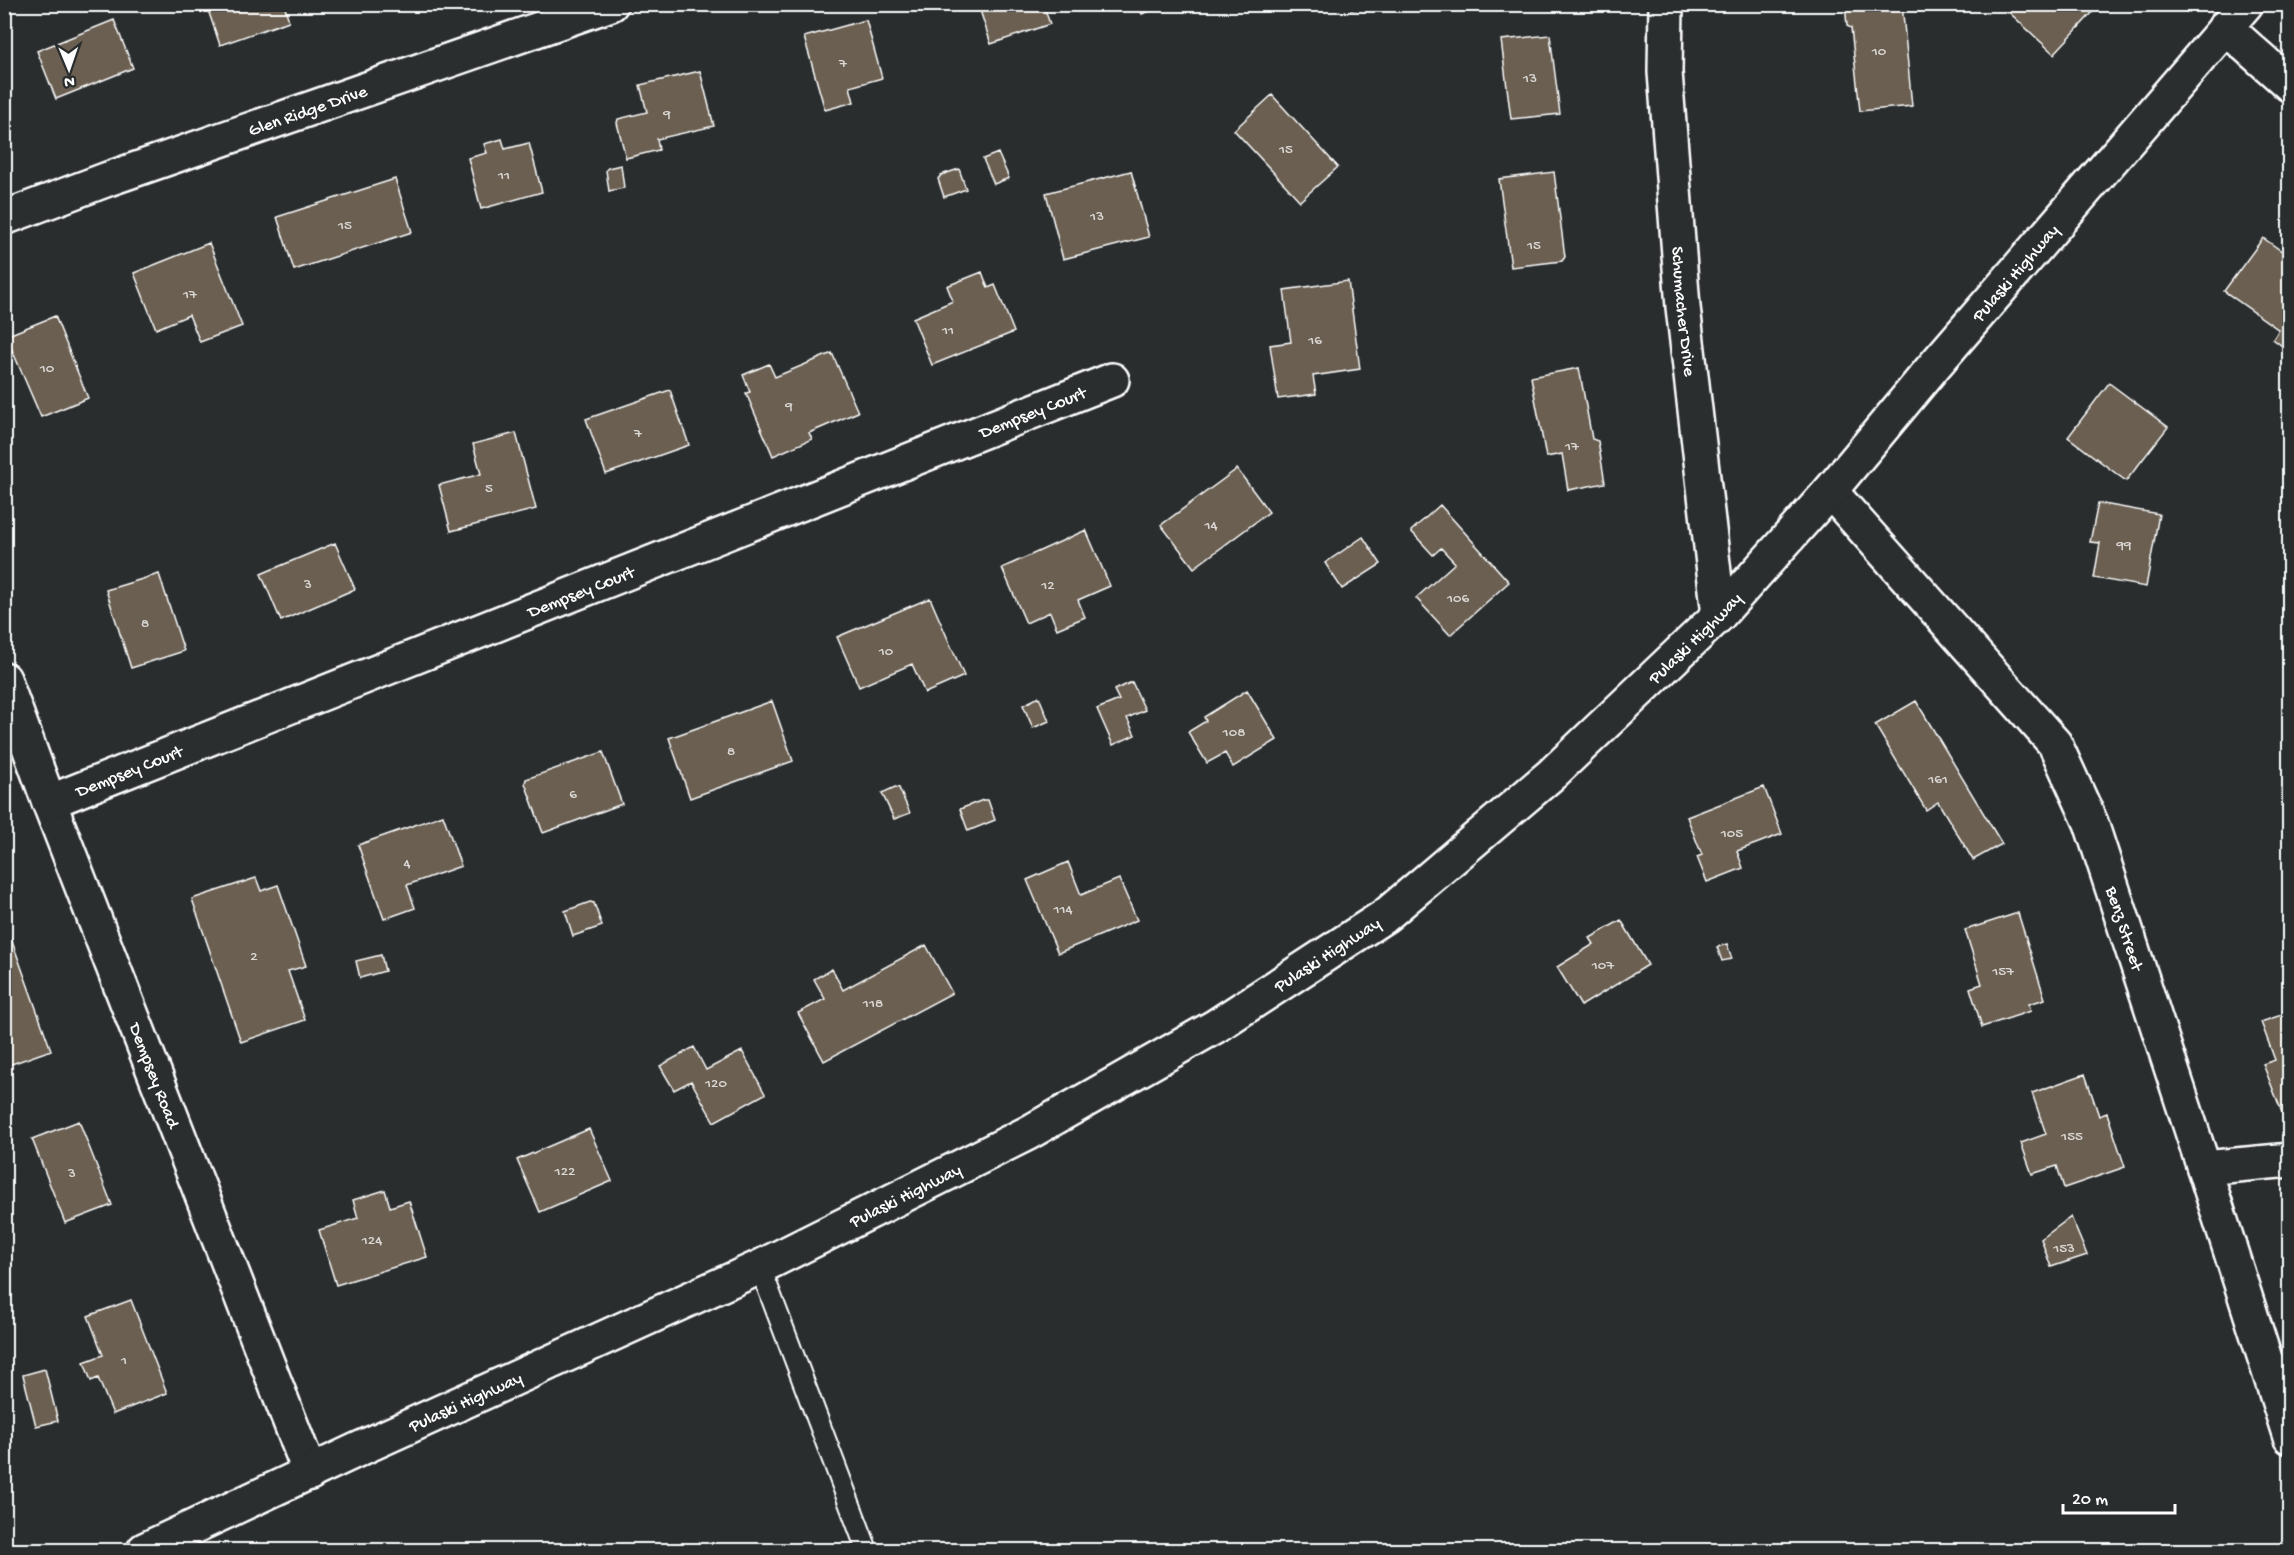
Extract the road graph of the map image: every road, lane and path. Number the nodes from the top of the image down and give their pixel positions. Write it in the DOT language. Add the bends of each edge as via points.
graph roads {
  1 [pos="611,4"];
  2 [pos="1666,4"];
  3 [pos="2235,16"];
  4 [pos="533,17"];
  5 [pos="2289,85"];
  6 [pos="4,218"];
  7 [pos="1112,380"];
  8 [pos="1830,491"];
  9 [pos="1719,615"];
  10 [pos="4,679"];
  11 [pos="49,802"];
  12 [pos="2289,1160"];
  13 [pos="2204,1168"];
  14 [pos="760,1267"];
  15 [pos="2289,1437"];
  16 [pos="309,1473"];
  17 [pos="144,1551"];
  18 [pos="867,1551"];
  1 -- 4 [label="street, Glen Ridge Drive"];
  2 -- 9 [label="street, Schumacher Drive" via="1665,72 1683,307"];
  3 -- 5 [label="street"];
  3 -- 8 [label="street, Pulaski Highway"];
  4 -- 6 [label="street, Glen Ridge Drive"];
  7 -- 11 [label="street, Dempsey Court"];
  8 -- 9 [label="street, Pulaski Highway"];
  8 -- 13 [label="street, Benz Street" via="2055,744 2091,824"];
  9 -- 14 [label="street, Pulaski Highway" via="1552,774 1386,915 1216,1026 1028,1133"];
  10 -- 11 [label="street, Dempsey Road"];
  11 -- 16 [label="street, Dempsey Road"];
  12 -- 13 [label="street"];
  13 -- 15 [label="street, Benz Street"];
  14 -- 16 [label="street, Pulaski Highway"];
  14 -- 18 [label="lane"];
  16 -- 17 [label="street, Pulaski Highway"];
}
